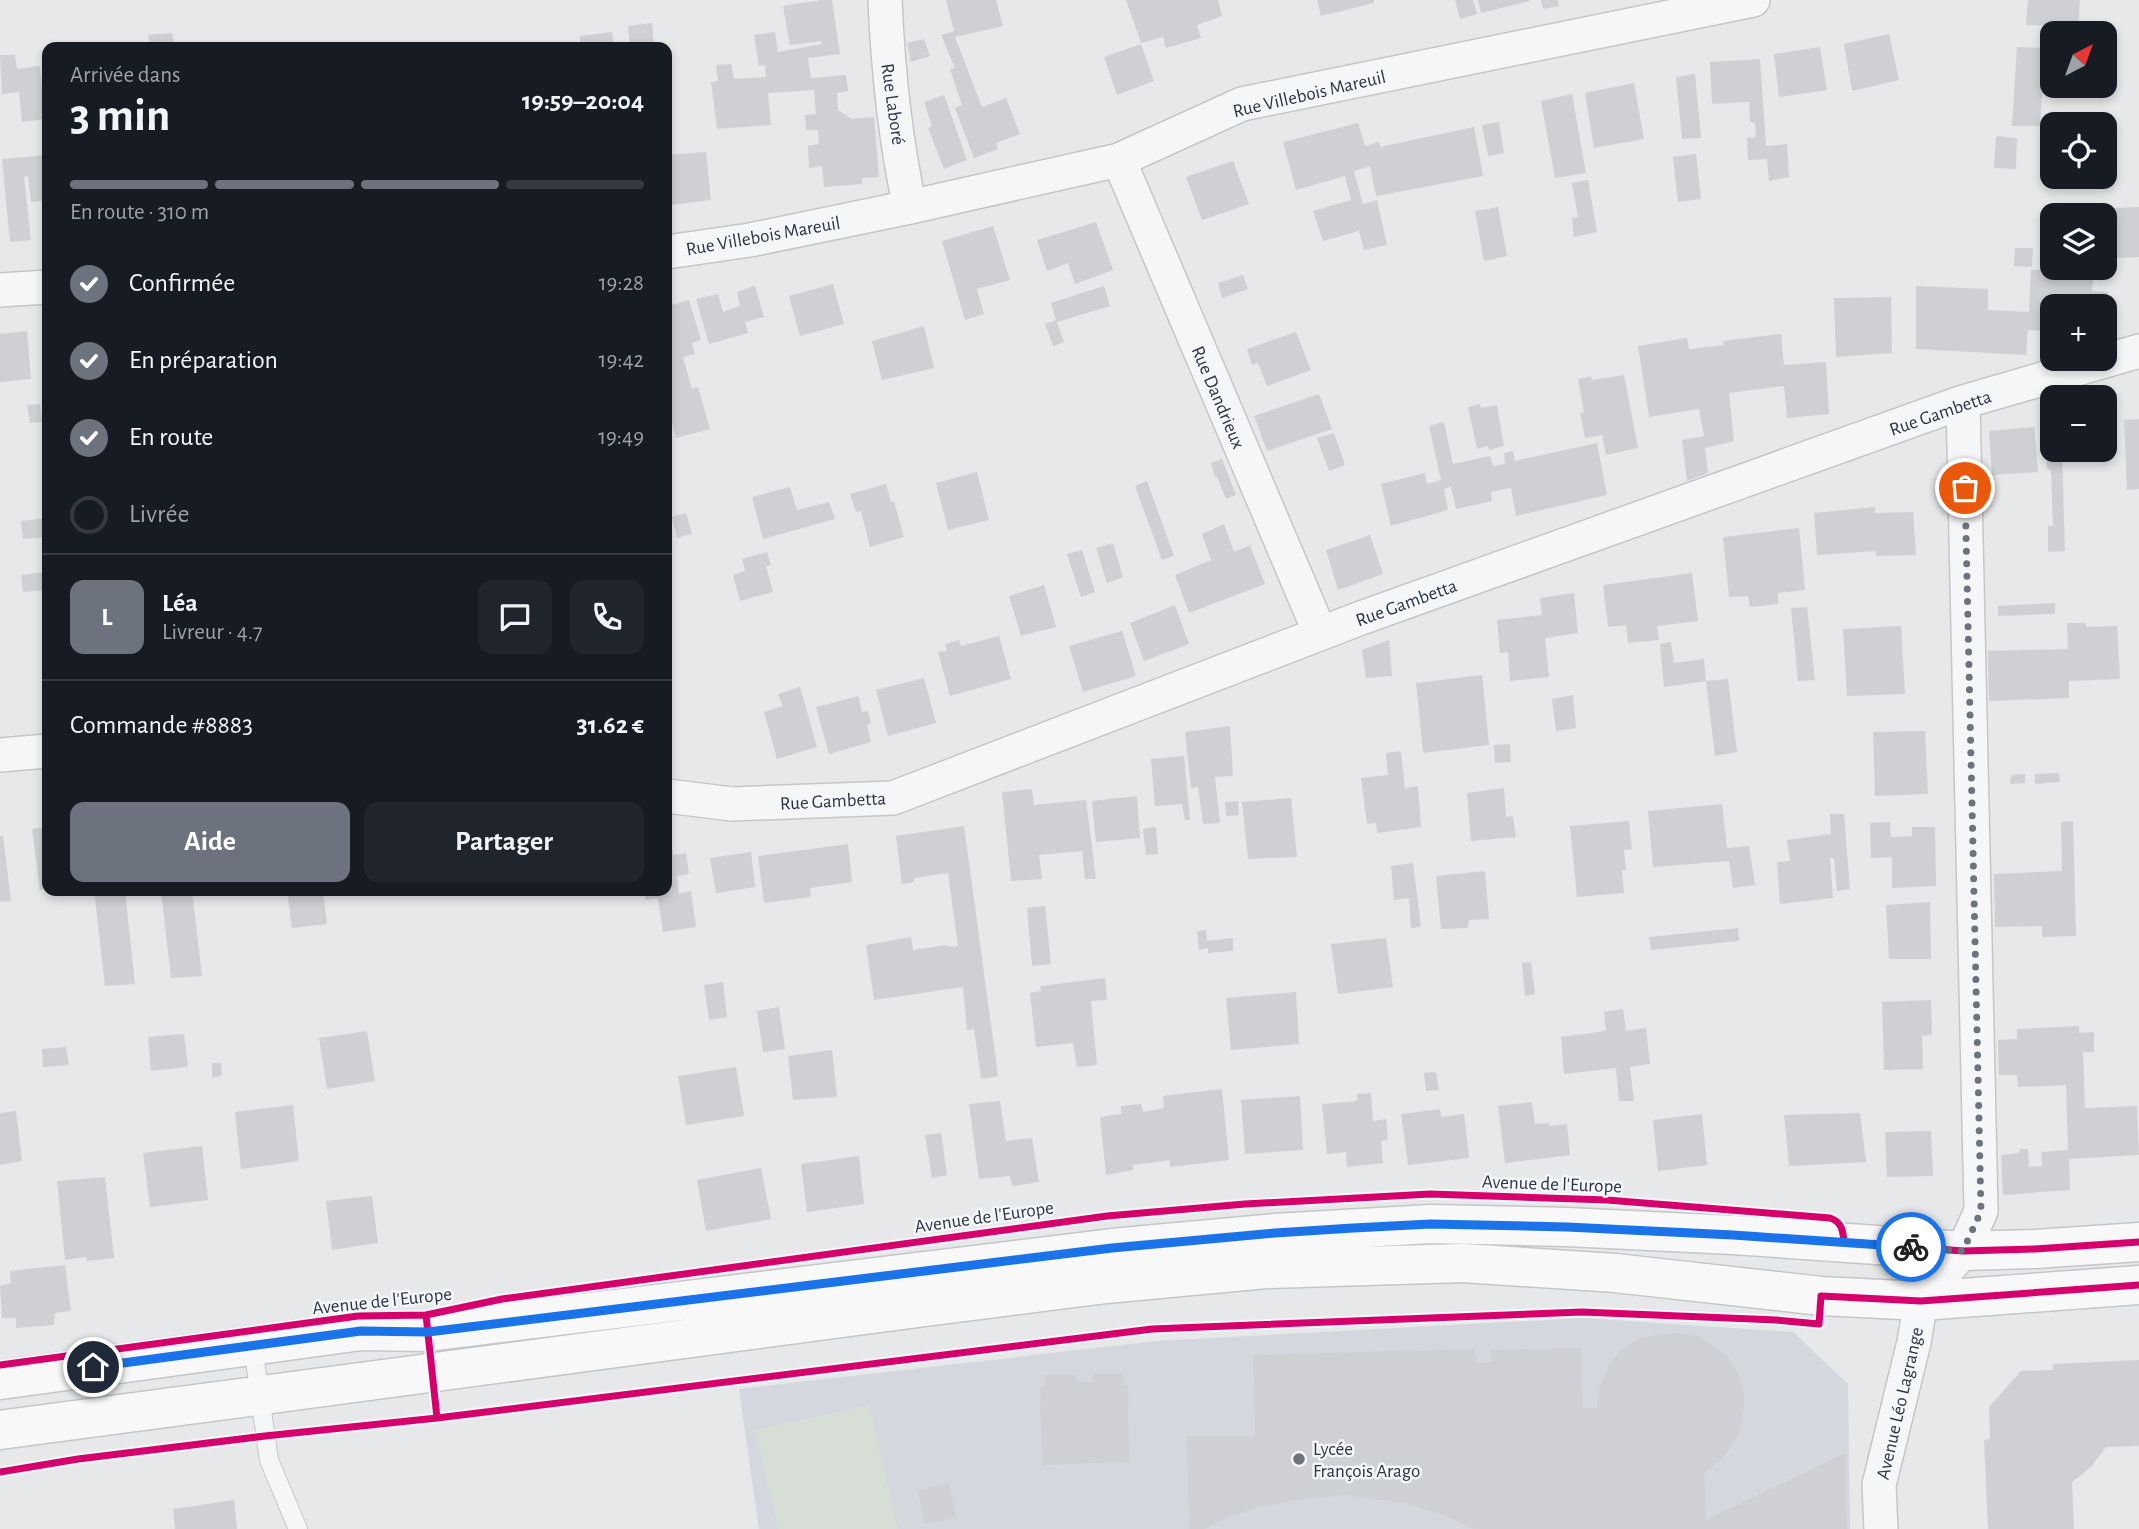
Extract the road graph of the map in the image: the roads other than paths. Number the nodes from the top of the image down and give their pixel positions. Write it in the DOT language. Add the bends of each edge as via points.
graph roads {
  1 [pos="885,0"];
  2 [pos="1753,0"];
  3 [pos="1119,160"];
  4 [pos="910,207"];
  5 [pos="672,250"];
  6 [pos="42,287"];
  7 [pos="0,290"];
  8 [pos="2139,351"];
  9 [pos="1963,402"];
  10 [pos="1320,633"];
  11 [pos="42,751"];
  12 [pos="0,755"];
  13 [pos="672,797"];
  14 [pos="2139,1242"];
  15 [pos="1963,1251"];
  16 [pos="2139,1285"];
  17 [pos="1921,1301"];
  18 [pos="253,1347"];
  19 [pos="0,1380"];
  20 [pos="260,1394"];
  21 [pos="0,1430"];
  22 [pos="298,1529"];
  23 [pos="1881,1529"];
  1 -- 4 [label="street, Rue Laboré" via="887,50"];
  2 -- 3 [label="street, Rue Villebois Mareuil" via="1242,104"];
  3 -- 4 [label="street, Rue Villebois Mareuil"];
  3 -- 10 [label="street, Rue Dandrieux"];
  4 -- 5 [label="street, Rue Villebois Mareuil" via="750,240"];
  6 -- 7 [label="street"];
  8 -- 9 [label="street, Rue Gambetta"];
  9 -- 10 [label="street, Rue Gambetta"];
  9 -- 15 [label="street, Avenue Léo Lagrange" via="1981,1211"];
  10 -- 13 [label="street, Rue Gambetta" via="893,798 732,804"];
  11 -- 12 [label="street"];
  14 -- 15 [label="main road, Avenue de l'Europe"];
  15 -- 17 [label="street, Avenue Léo Lagrange"];
  15 -- 18 [label="main road, Avenue de l'Europe" via="1567,1227 1418,1225 1275,1233 1112,1248 428,1332 361,1331"];
  16 -- 17 [label="main road"];
  17 -- 20 [label="main road" via="1463,1263 1266,1269 1107,1284"];
  17 -- 23 [label="street, Avenue Léo Lagrange" via="1879,1485"];
  18 -- 19 [label="main road, Avenue de l'Europe"];
  18 -- 20 [label="lane"];
  20 -- 21 [label="main road"];
  20 -- 22 [label="lane" via="269,1460"];
}
